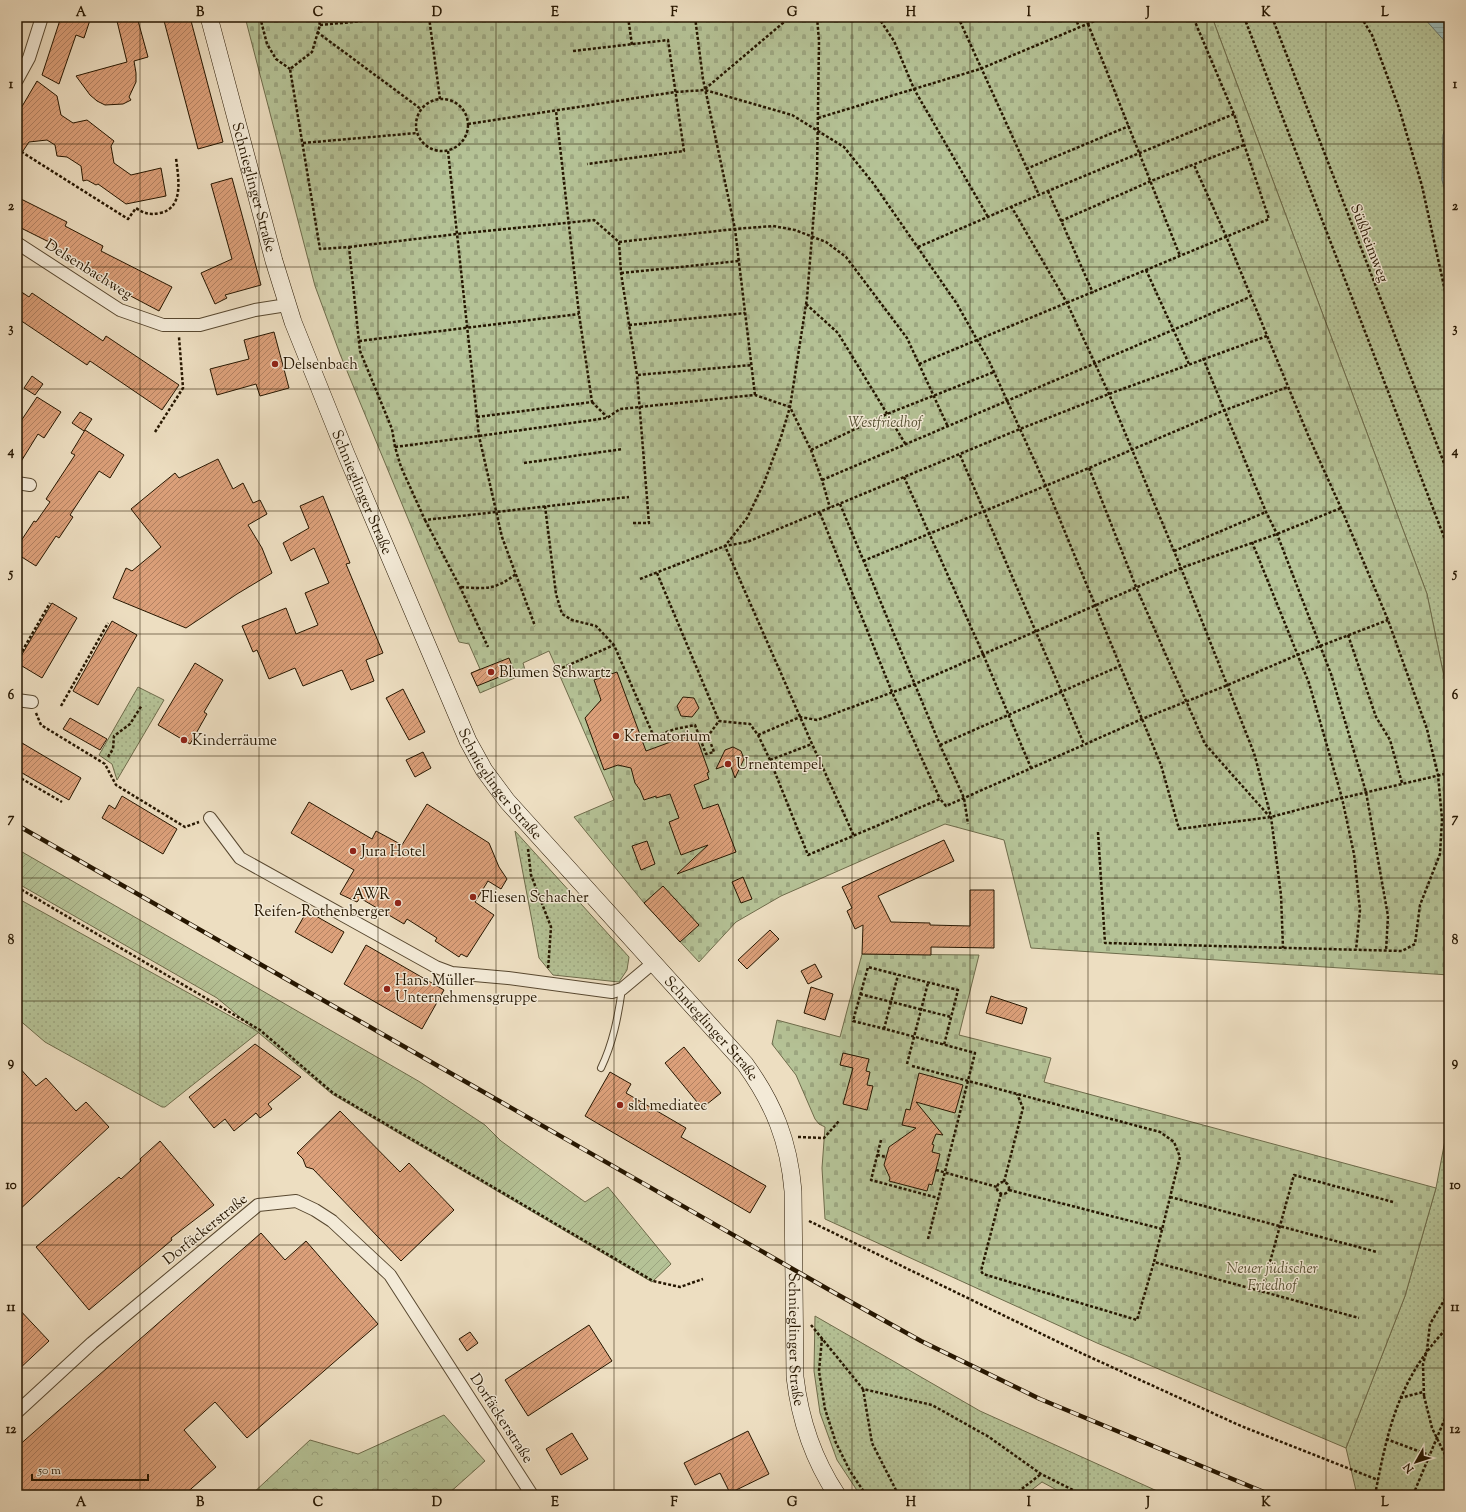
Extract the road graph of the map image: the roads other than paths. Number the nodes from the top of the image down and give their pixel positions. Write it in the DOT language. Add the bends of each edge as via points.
graph roads {
  1 [pos="42,17"];
  2 [pos="209,17"];
  3 [pos="17,80"];
  4 [pos="17,243"];
  5 [pos="287,305"];
  6 [pos="17,483"];
  7 [pos="30,485"];
  8 [pos="17,700"];
  9 [pos="32,702"];
  10 [pos="210,818"];
  11 [pos="653,963"];
  12 [pos="622,989"];
  13 [pos="601,1068"];
  14 [pos="17,1412"];
  15 [pos="532,1495"];
  16 [pos="837,1495"];
  1 -- 3 [label="street" via="29,58"];
  2 -- 5 [label="main road, Schnieglinger Straße"];
  4 -- 5 [label="street, Delsenbachweg" via="120,310 163,325 200,325 255,310"];
  5 -- 11 [label="main road, Schnieglinger Straße" via="323,399 455,714 484,770 525,822"];
  6 -- 7 [label="street"];
  8 -- 9 [label="street"];
  10 -- 12 [label="street" via="240,858 436,967 452,973 612,992"];
  11 -- 12 [label="street"];
  11 -- 16 [label="main road, Schnieglinger Straße" via="753,1075 767,1098 783,1136 791,1168 794,1214 795,1377 804,1428 821,1470"];
  12 -- 13 [label="lane" via="618,1018"];
  14 -- 15 [label="street, Dorfäckerstraße" via="92,1343 258,1205 296,1201 332,1221 390,1275"];
}
